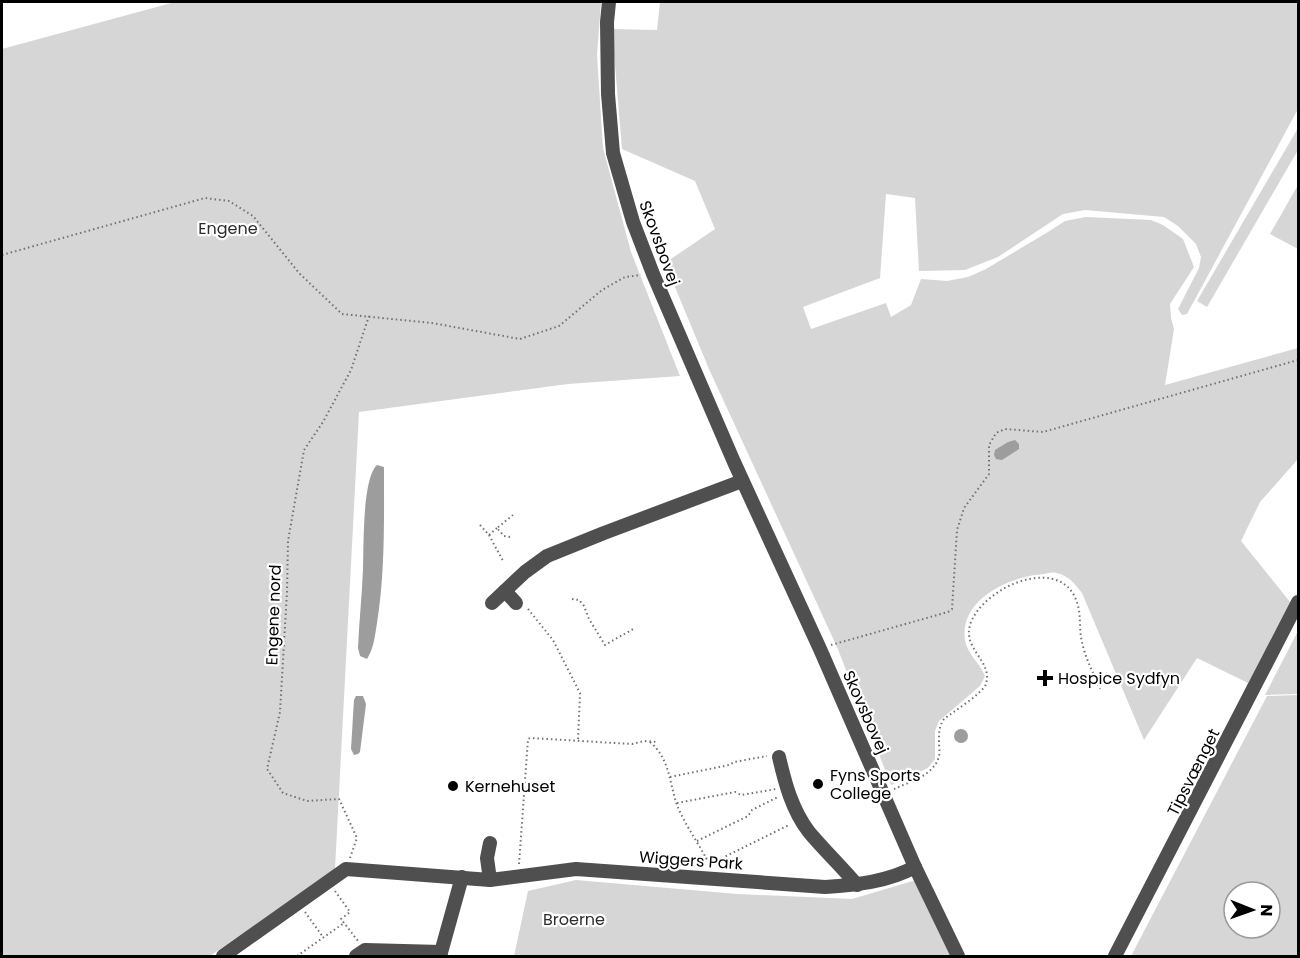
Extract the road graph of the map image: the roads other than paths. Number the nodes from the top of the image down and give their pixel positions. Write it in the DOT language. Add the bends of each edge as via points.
graph roads {
  1 [pos="609,2"];
  2 [pos="742,481"];
  3 [pos="506,591"];
  4 [pos="1299,602"];
  5 [pos="492,603"];
  6 [pos="516,603"];
  7 [pos="779,757"];
  8 [pos="490,843"];
  9 [pos="915,867"];
  10 [pos="462,877"];
  11 [pos="489,880"];
  12 [pos="857,885"];
  13 [pos="361,953"];
  14 [pos="441,954"];
  15 [pos="223,957"];
  16 [pos="958,957"];
  17 [pos="1115,957"];
  1 -- 2 [label="street, Skovsbovej" via="608,94 613,153 653,274"];
  2 -- 3 [label="street" via="547,556"];
  2 -- 9 [label="street, Skovsbovej"];
  3 -- 5 [label="street"];
  3 -- 6 [label="street"];
  4 -- 17 [label="street, Tipsvænget"];
  7 -- 12 [label="street" via="797,813"];
  8 -- 11 [label="street"];
  9 -- 12 [label="street, Wiggers Park" via="897,876"];
  9 -- 16 [label="street, Skovsbovej"];
  10 -- 11 [label="street, Wiggers Park"];
  10 -- 14 [label="street"];
  10 -- 15 [label="street, Wiggers Park" via="346,869"];
  11 -- 12 [label="street, Wiggers Park" via="576,868 825,887"];
  13 -- 14 [label="street"];
}
